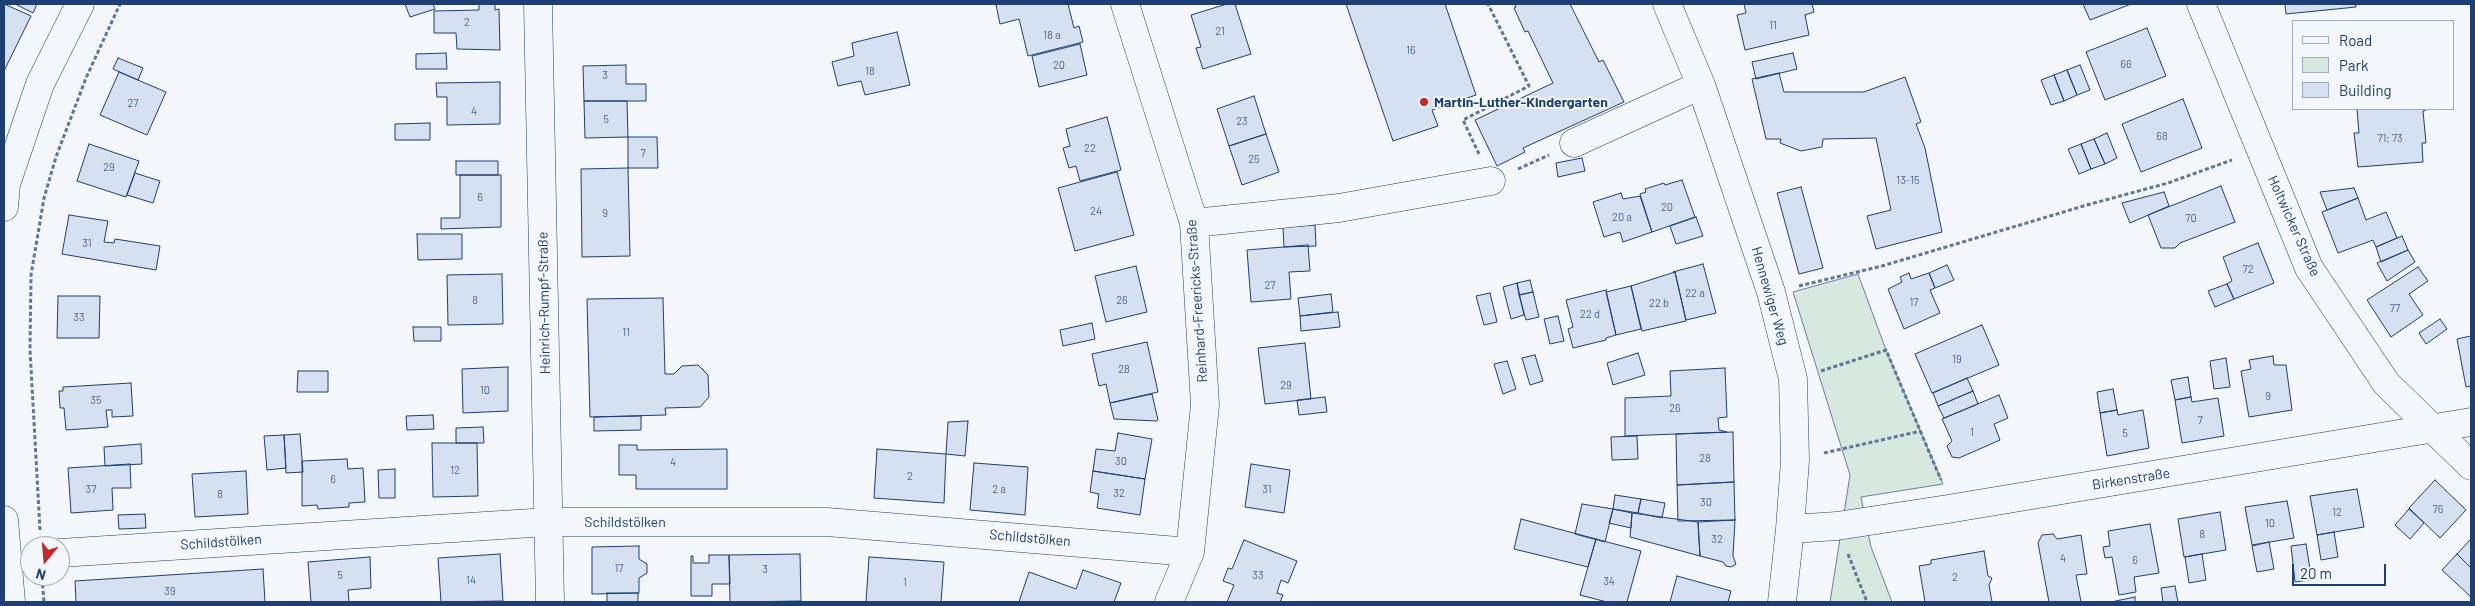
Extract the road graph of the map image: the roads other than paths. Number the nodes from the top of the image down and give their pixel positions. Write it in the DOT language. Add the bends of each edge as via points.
graph roads {
  1 [pos="80,4"];
  2 [pos="538,4"];
  3 [pos="1125,4"];
  4 [pos="1668,4"];
  5 [pos="2201,4"];
  6 [pos="1701,85"];
  7 [pos="1574,144"];
  8 [pos="1491,181"];
  9 [pos="4,191"];
  10 [pos="1194,223"];
  11 [pos="2471,422"];
  12 [pos="2431,428"];
  13 [pos="2471,466"];
  14 [pos="4,520"];
  15 [pos="548,522"];
  16 [pos="1790,529"];
  17 [pos="20,540"];
  18 [pos="70,548"];
  19 [pos="1190,552"];
  20 [pos="20,574"];
  21 [pos="11,602"];
  22 [pos="550,602"];
  23 [pos="1169,602"];
  24 [pos="1782,602"];
  1 -- 9 [label="street" via="40,84"];
  2 -- 15 [label="street, Heinrich-Rumpf-Straße"];
  3 -- 10 [label="street, Reinhard-Freericks-Straße"];
  4 -- 6 [label="street, Hennewiger Weg"];
  5 -- 12 [label="street, Holtwicker Straße" via="2309,268 2386,383"];
  6 -- 7 [label="street"];
  6 -- 16 [label="street, Hennewiger Weg" via="1771,292 1793,379 1794,460"];
  8 -- 10 [label="street" via="1338,208"];
  10 -- 19 [label="street, Reinhard-Freericks-Straße" via="1205,405"];
  11 -- 12 [label="street, Birkenstraße"];
  12 -- 13 [label="street, Holtwicker Straße"];
  12 -- 16 [label="street, Birkenstraße" via="1948,509 1837,526"];
  14 -- 17 [label="street"];
  15 -- 18 [label="street, Schildstölken"];
  15 -- 19 [label="street, Schildstölken" via="827,522"];
  15 -- 22 [label="street, Heinrich-Rumpf-Straße"];
  16 -- 24 [label="street, Hennewiger Weg"];
  19 -- 23 [label="street, Reinhard-Freericks-Straße"];
  20 -- 21 [label="street"];
}
